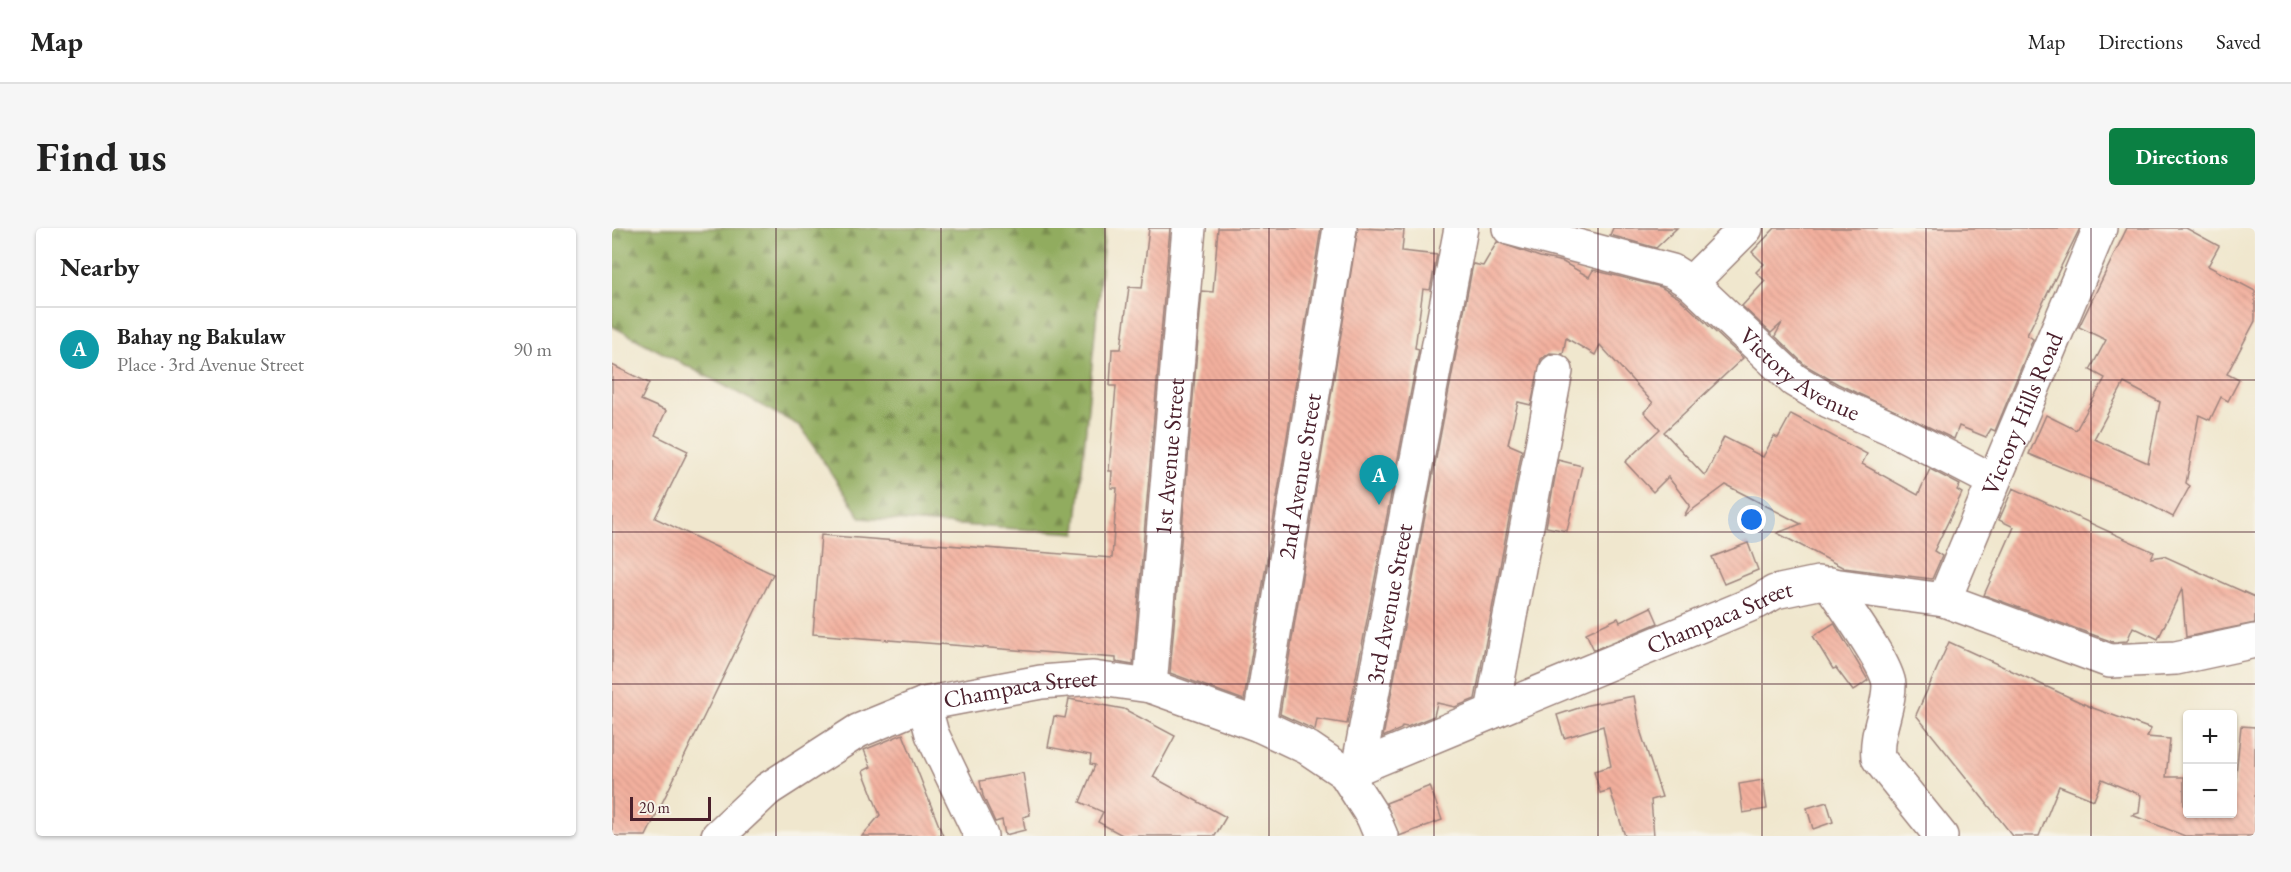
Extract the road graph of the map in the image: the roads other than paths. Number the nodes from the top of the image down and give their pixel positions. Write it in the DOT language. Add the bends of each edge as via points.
graph roads {
  1 [pos="1189,228"];
  2 [pos="1340,228"];
  3 [pos="1461,228"];
  4 [pos="1509,228"];
  5 [pos="1746,228"];
  6 [pos="2100,228"];
  7 [pos="1691,283"];
  8 [pos="1556,371"];
  9 [pos="1992,480"];
  10 [pos="1830,584"];
  11 [pos="1944,600"];
  12 [pos="2255,641"];
  13 [pos="1150,686"];
  14 [pos="924,704"];
  15 [pos="1492,711"];
  16 [pos="1259,725"];
  17 [pos="1351,771"];
  18 [pos="718,836"];
  19 [pos="981,836"];
  20 [pos="1381,836"];
  21 [pos="1941,836"];
  1 -- 13 [label="street, 1st Avenue Street"];
  2 -- 16 [label="street, 2nd Avenue Street"];
  3 -- 17 [label="street, 3rd Avenue Street"];
  4 -- 7 [label="street, Victory Avenue" via="1672,271"];
  5 -- 7 [label="street"];
  6 -- 9 [label="street, Victory Hills Road"];
  7 -- 9 [label="street, Victory Avenue" via="1794,380"];
  8 -- 15 [label="street"];
  9 -- 11 [label="street, Victory Hills Road"];
  10 -- 11 [label="street, Champaca Street"];
  10 -- 15 [label="street, Champaca Street" via="1775,592"];
  10 -- 21 [label="street" via="1889,682 1876,742 1878,758"];
  11 -- 12 [label="street, Champaca Street" via="2110,661 2176,658"];
  13 -- 14 [label="street, Champaca Street" via="1083,679 1041,682"];
  13 -- 16 [label="street, Champaca Street"];
  14 -- 18 [label="street, Champaca Street" via="848,737 768,789"];
  14 -- 19 [label="street" via="932,734"];
  15 -- 17 [label="street, Champaca Street"];
  16 -- 17 [label="street, Champaca Street"];
  17 -- 20 [label="street, Champaca Street"];
}
